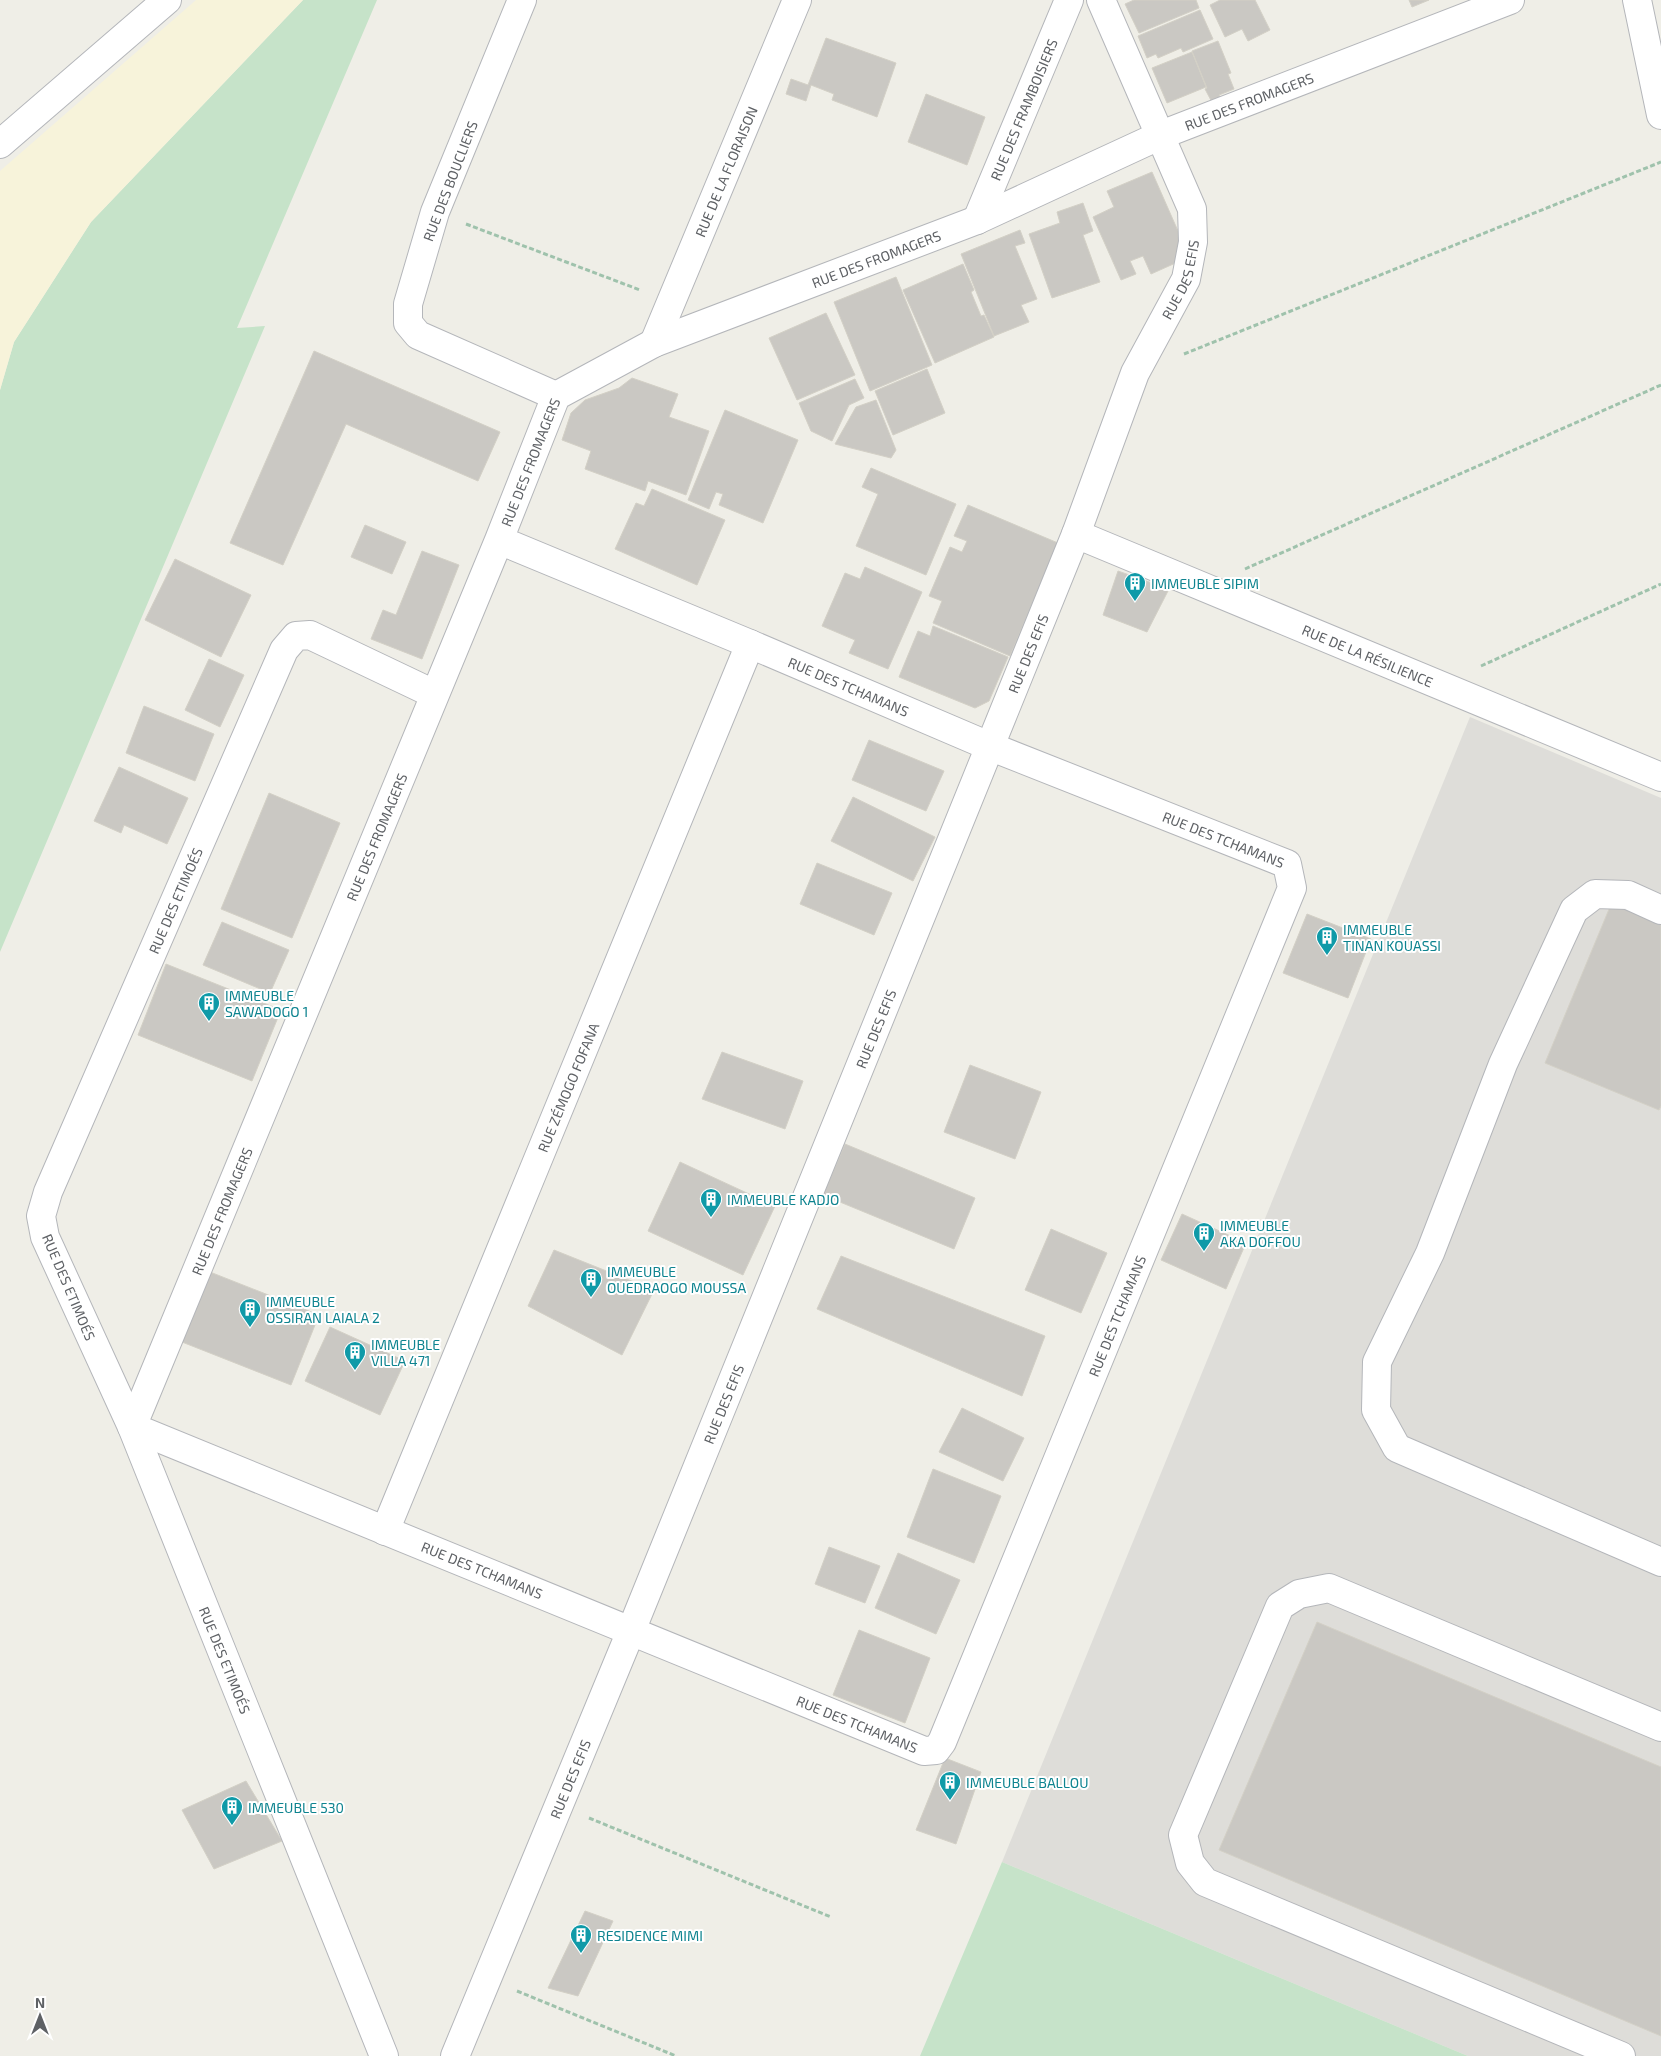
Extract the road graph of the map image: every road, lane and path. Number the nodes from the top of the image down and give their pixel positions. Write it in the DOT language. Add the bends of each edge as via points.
graph roads {
  1 [pos="167,0"];
  2 [pos="522,0"];
  3 [pos="797,0"];
  4 [pos="1069,0"];
  5 [pos="1101,0"];
  6 [pos="1510,0"];
  7 [pos="1637,0"];
  8 [pos="1661,115"];
  9 [pos="1161,135"];
  10 [pos="0,144"];
  11 [pos="1661,162"];
  12 [pos="435,212"];
  13 [pos="977,220"];
  14 [pos="671,301"];
  15 [pos="654,343"];
  16 [pos="1181,355"];
  17 [pos="1661,386"];
  18 [pos="556,396"];
  19 [pos="1076,534"];
  20 [pos="499,540"];
  21 [pos="1661,584"];
  22 [pos="1203,587"];
  23 [pos="750,644"];
  24 [pos="1440,685"];
  25 [pos="434,694"];
  26 [pos="989,746"];
  27 [pos="1661,776"];
  28 [pos="1661,910"];
  29 [pos="132,1427"];
  30 [pos="384,1531"];
  31 [pos="1661,1562"];
  32 [pos="632,1631"];
  33 [pos="1661,1727"];
  34 [pos="559,1806"];
  35 [pos="831,1916"];
  36 [pos="487,1979"];
  37 [pos="384,2056"];
  38 [pos="456,2056"];
  39 [pos="676,2056"];
  40 [pos="1621,2056"];
  1 -- 10 [label="street"];
  2 -- 12 [label="street, RUE DES BOUCLIERS"];
  3 -- 14 [label="street, RUE DE LA FLORAISON"];
  4 -- 13 [label="street, RUE DES FRAMBOISIERS"];
  5 -- 9 [label="street, RUE DES EFIS"];
  6 -- 9 [label="street, RUE DES FROMAGERS"];
  7 -- 8 [label="street"];
  9 -- 13 [label="street, RUE DES FROMAGERS"];
  9 -- 19 [label="street, RUE DES EFIS" via="1192,209 1193,242 1186,279 1135,373"];
  11 -- 16 [label="path"];
  12 -- 14 [label="path"];
  12 -- 18 [label="street, RUE DES BOUCLIERS" via="408,304 408,323 418,335"];
  13 -- 15 [label="street, RUE DES FROMAGERS"];
  14 -- 15 [label="street, RUE DE LA FLORAISON"];
  15 -- 18 [label="street, RUE DES FROMAGERS"];
  17 -- 22 [label="path"];
  18 -- 20 [label="street, RUE DES FROMAGERS"];
  19 -- 22 [label="street, RUE DE LA RÉSILIENCE"];
  19 -- 26 [label="street, RUE DES EFIS"];
  20 -- 23 [label="street, RUE DES TCHAMANS"];
  20 -- 25 [label="street, RUE DES FROMAGERS"];
  21 -- 24 [label="path"];
  22 -- 24 [label="street, RUE DE LA RÉSILIENCE"];
  23 -- 26 [label="street, RUE DES TCHAMANS"];
  23 -- 30 [label="street, RUE ZÉMOGO FOFANA"];
  24 -- 27 [label="street, RUE DE LA RÉSILIENCE"];
  25 -- 29 [label="street, RUE DES FROMAGERS"];
  25 -- 29 [label="street, RUE DES ETIMOÉS" via="310,635 296,636 284,650 48,1192 41,1216 45,1237"];
  26 -- 32 [label="street, RUE DES EFIS"];
  26 -- 32 [label="street, RUE DES TCHAMANS" via="1287,864 1292,888 936,1750 924,1751"];
  28 -- 31 [label="street" via="1628,895 1595,894 1574,910 1503,1064 1430,1253 1377,1362 1376,1410 1397,1448"];
  29 -- 30 [label="street, RUE DES TCHAMANS"];
  29 -- 37 [label="street, RUE DES ETIMOÉS"];
  30 -- 32 [label="street, RUE DES TCHAMANS"];
  32 -- 34 [label="street, RUE DES EFIS"];
  33 -- 40 [label="street" via="1329,1588 1299,1594 1280,1606 1183,1835 1190,1863 1205,1882"];
  34 -- 35 [label="path"];
  34 -- 36 [label="street, RUE DES EFIS"];
  36 -- 38 [label="street, RUE DES EFIS"];
  36 -- 39 [label="path"];
}
